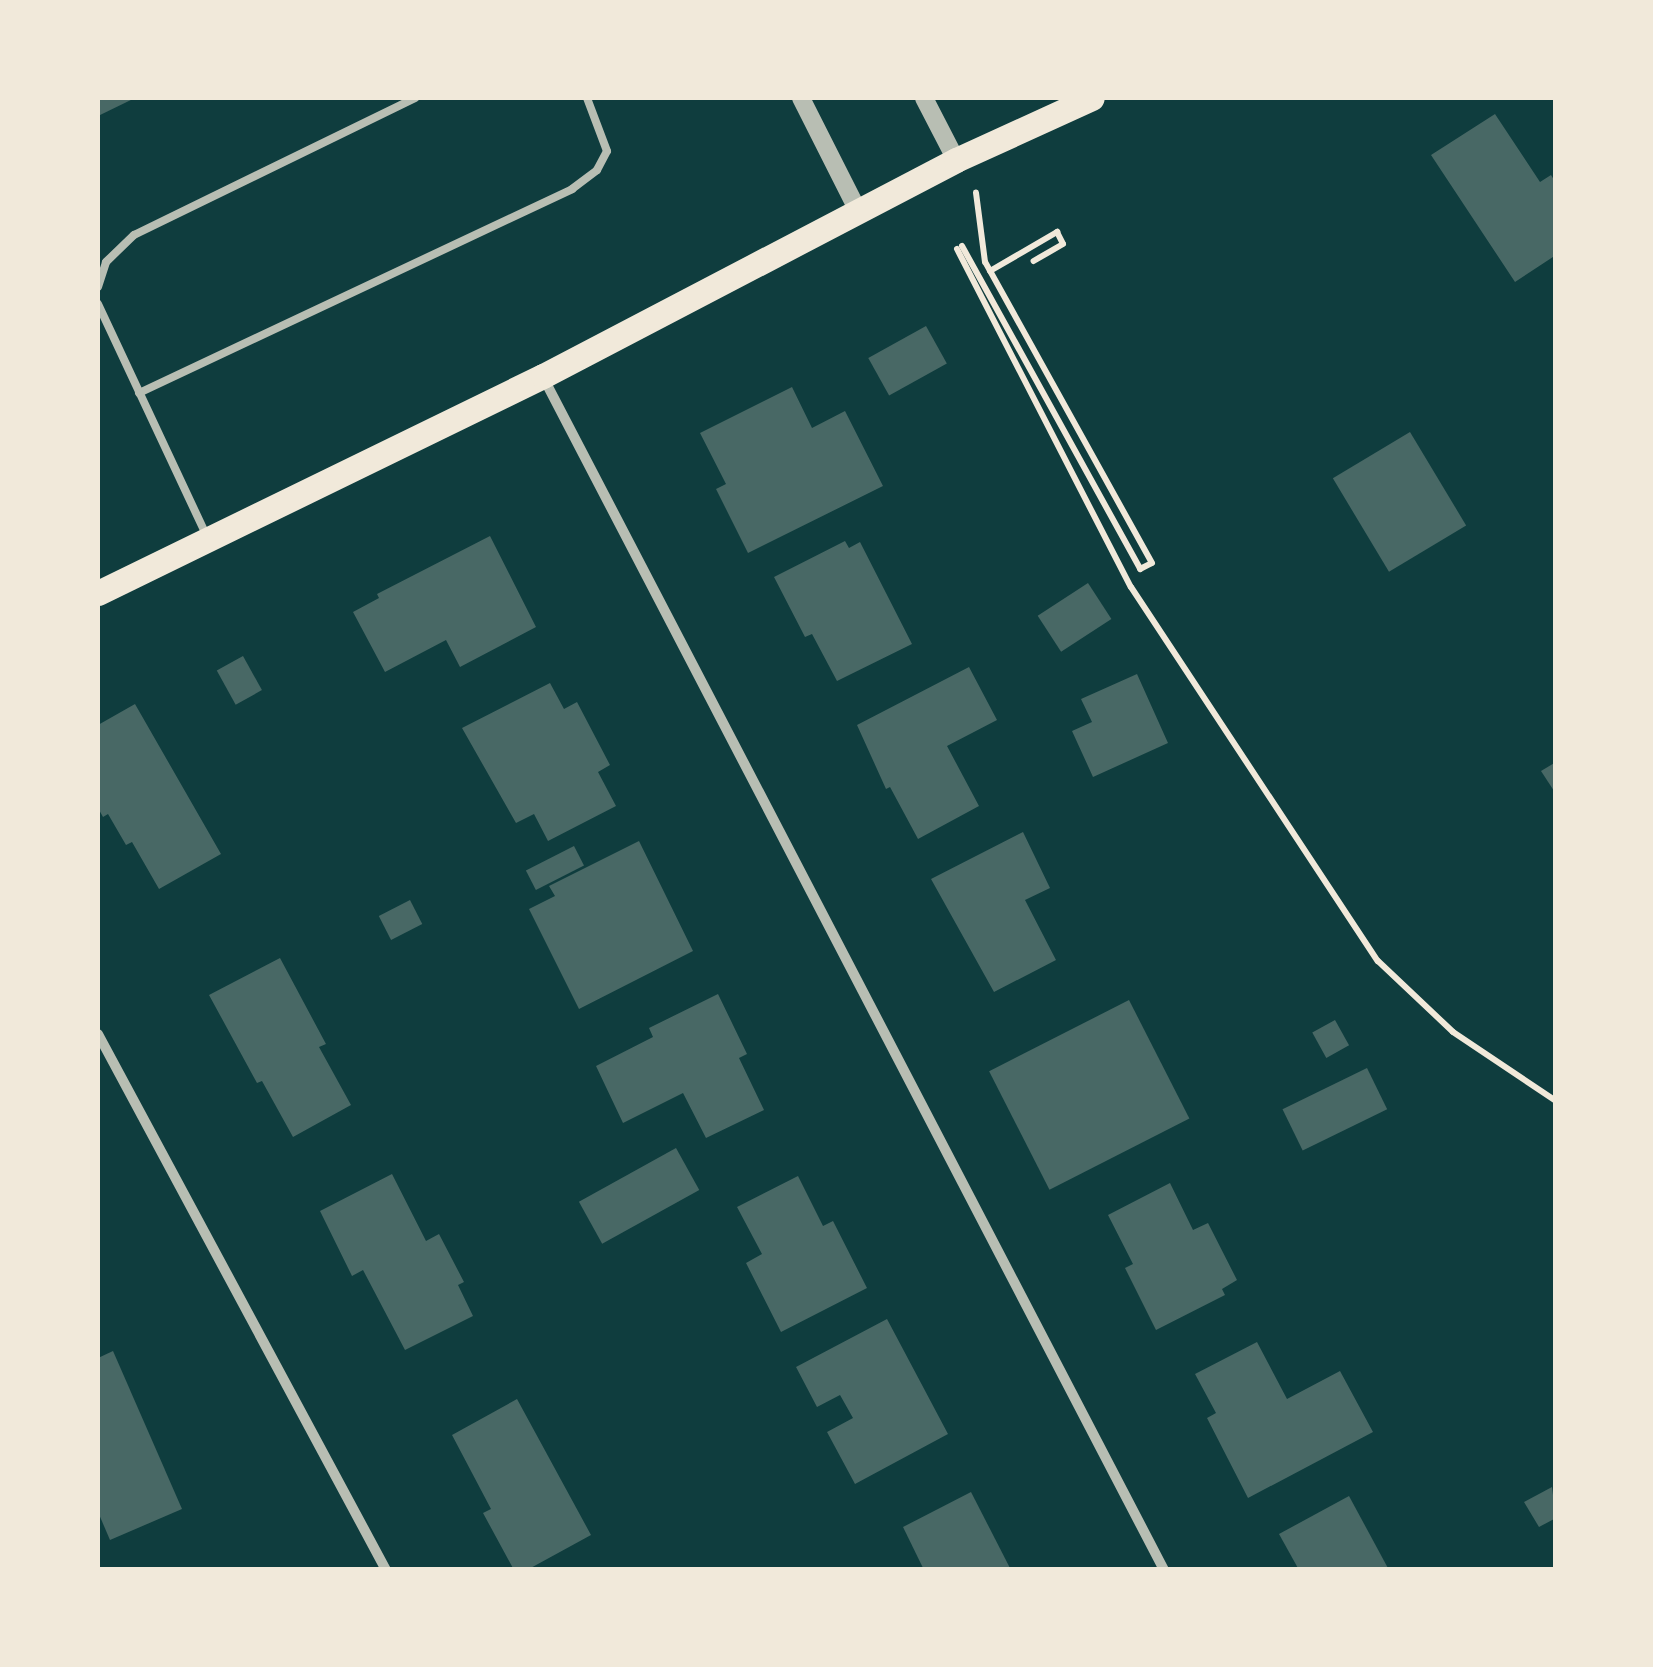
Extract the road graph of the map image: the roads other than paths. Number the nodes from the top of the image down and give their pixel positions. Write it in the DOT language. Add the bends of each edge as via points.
graph roads {
  1 [pos="416,98"];
  2 [pos="587,98"];
  3 [pos="801,98"];
  4 [pos="924,98"];
  5 [pos="1092,98"];
  6 [pos="956,160"];
  7 [pos="858,211"];
  8 [pos="98,286"];
  9 [pos="98,304"];
  10 [pos="542,376"];
  11 [pos="139,393"];
  12 [pos="208,539"];
  13 [pos="98,593"];
  14 [pos="98,1034"];
  15 [pos="386,1570"];
  16 [pos="1164,1570"];
  1 -- 8 [label="lane" via="134,235 106,262"];
  2 -- 11 [label="lane" via="607,151 597,170 572,188"];
  3 -- 7 [label="street"];
  4 -- 6 [label="street"];
  5 -- 6 [label="main road"];
  6 -- 7 [label="main road"];
  7 -- 10 [label="main road"];
  9 -- 11 [label="lane"];
  10 -- 12 [label="main road"];
  10 -- 16 [label="street"];
  11 -- 12 [label="lane"];
  12 -- 13 [label="main road"];
  14 -- 15 [label="street"];
}
